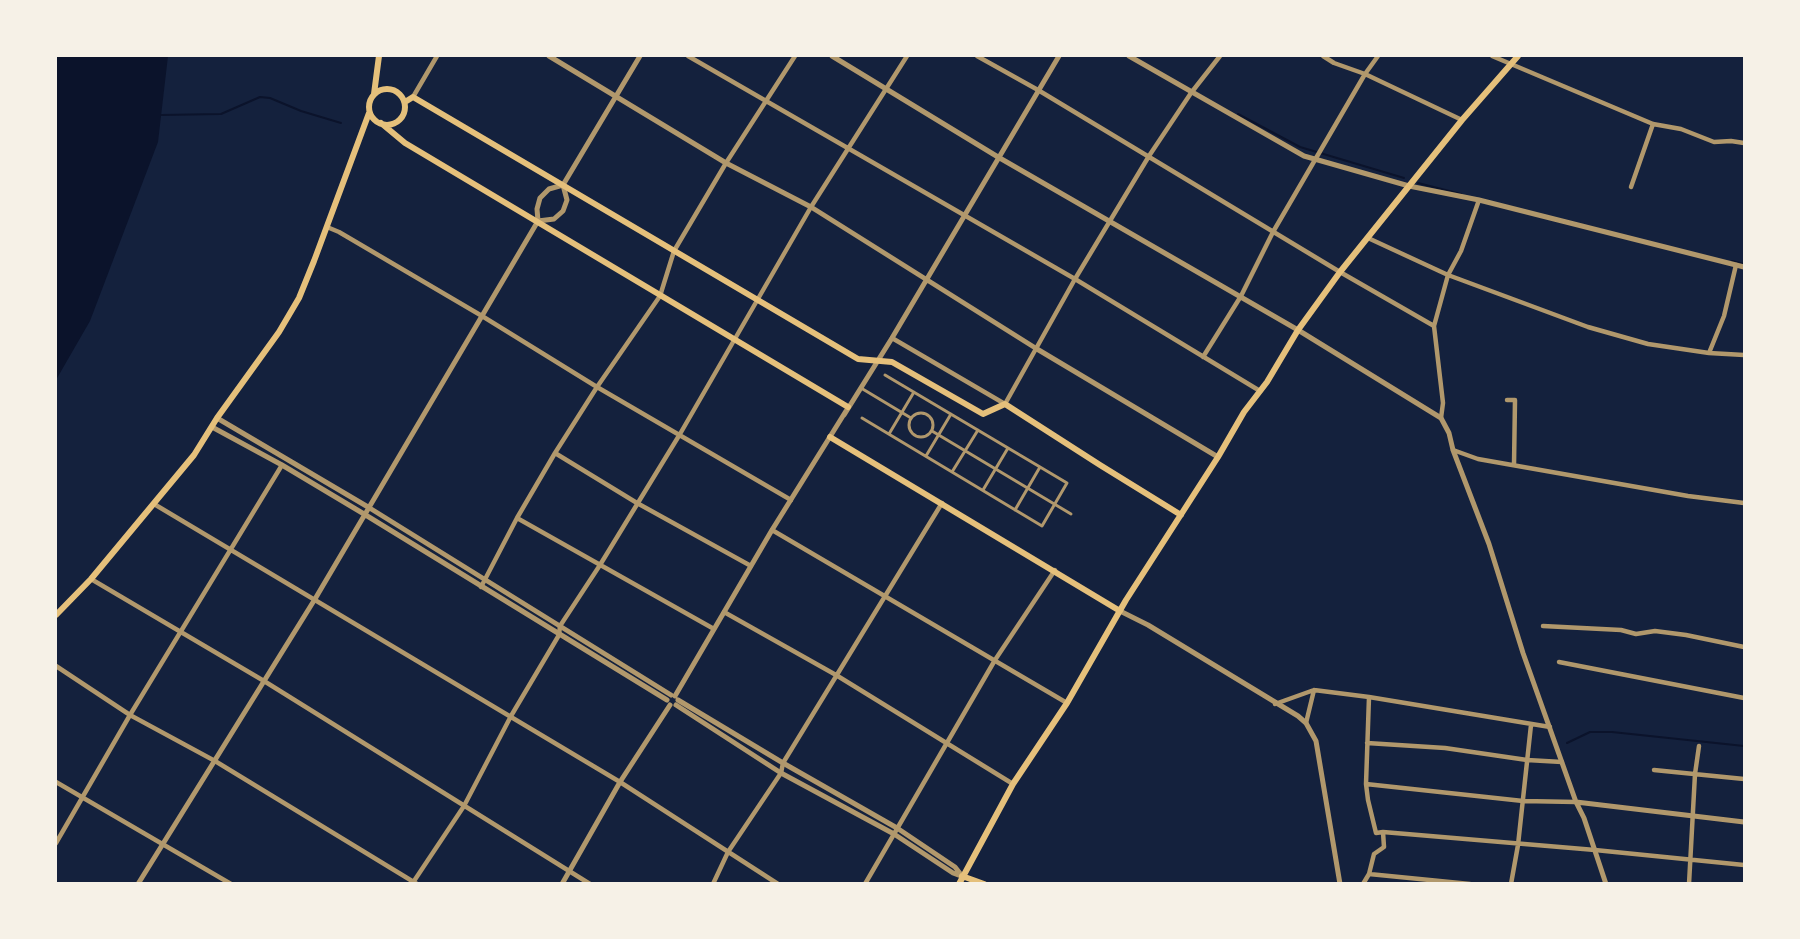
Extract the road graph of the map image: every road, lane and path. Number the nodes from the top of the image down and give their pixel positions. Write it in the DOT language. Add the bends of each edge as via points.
graph roads {
  1 [pos="379,56"];
  2 [pos="437,56"];
  3 [pos="549,56"];
  4 [pos="640,56"];
  5 [pos="687,56"];
  6 [pos="795,56"];
  7 [pos="832,56"];
  8 [pos="907,56"];
  9 [pos="977,56"];
  10 [pos="1059,56"];
  11 [pos="1129,56"];
  12 [pos="1220,56"];
  13 [pos="1323,56"];
  14 [pos="1378,56"];
  15 [pos="1492,56"];
  16 [pos="1518,56"];
  17 [pos="1511,64"];
  18 [pos="1365,74"];
  19 [pos="886,89"];
  20 [pos="1038,90"];
  21 [pos="1191,93"];
  22 [pos="374,94"];
  23 [pos="413,97"];
  24 [pos="615,97"];
  25 [pos="765,101"];
  26 [pos="405,102"];
  27 [pos="369,112"];
  28 [pos="1462,120"];
  29 [pos="381,123"];
  30 [pos="1653,124"];
  31 [pos="1744,143"];
  32 [pos="848,149"];
  33 [pos="1149,156"];
  34 [pos="998,157"];
  35 [pos="1315,159"];
  36 [pos="726,163"];
  37 [pos="563,185"];
  38 [pos="1409,186"];
  39 [pos="1630,187"];
  40 [pos="1479,200"];
  41 [pos="811,207"];
  42 [pos="963,215"];
  43 [pos="538,221"];
  44 [pos="1111,221"];
  45 [pos="327,227"];
  46 [pos="1273,232"];
  47 [pos="1368,238"];
  48 [pos="674,251"];
  49 [pos="1736,265"];
  50 [pos="1744,267"];
  51 [pos="1340,272"];
  52 [pos="1448,275"];
  53 [pos="927,279"];
  54 [pos="1075,279"];
  55 [pos="660,296"];
  56 [pos="1241,296"];
  57 [pos="757,299"];
  58 [pos="482,316"];
  59 [pos="1434,326"];
  60 [pos="1298,330"];
  61 [pos="892,338"];
  62 [pos="733,340"];
  63 [pos="1037,349"];
  64 [pos="1709,353"];
  65 [pos="1744,355"];
  66 [pos="1203,357"];
  67 [pos="876,361"];
  68 [pos="885,375"];
  69 [pos="597,387"];
  70 [pos="860,387"];
  71 [pos="1260,391"];
  72 [pos="914,392"];
  73 [pos="1507,400"];
  74 [pos="1005,404"];
  75 [pos="848,407"];
  76 [pos="902,412"];
  77 [pos="951,414"];
  78 [pos="844,415"];
  79 [pos="218,418"];
  80 [pos="862,418"];
  81 [pos="911,418"];
  82 [pos="1441,418"];
  83 [pos="212,427"];
  84 [pos="978,430"];
  85 [pos="932,431"];
  86 [pos="680,434"];
  87 [pos="889,434"];
  88 [pos="938,435"];
  89 [pos="830,437"];
  90 [pos="1008,448"];
  91 [pos="1454,450"];
  92 [pos="965,451"];
  93 [pos="555,453"];
  94 [pos="926,456"];
  95 [pos="1218,457"];
  96 [pos="282,465"];
  97 [pos="1514,465"];
  98 [pos="1040,467"];
  99 [pos="996,469"];
  100 [pos="952,472"];
  101 [pos="1028,489"];
  102 [pos="983,490"];
  103 [pos="791,500"];
  104 [pos="637,503"];
  105 [pos="942,503"];
  106 [pos="1744,503"];
  107 [pos="154,504"];
  108 [pos="1054,505"];
  109 [pos="368,507"];
  110 [pos="1015,510"];
  111 [pos="364,514"];
  112 [pos="1071,514"];
  113 [pos="1181,515"];
  114 [pos="517,518"];
  115 [pos="772,530"];
  116 [pos="231,552"];
  117 [pos="600,565"];
  118 [pos="751,566"];
  119 [pos="1055,570"];
  120 [pos="91,579"];
  121 [pos="486,580"];
  122 [pos="481,587"];
  123 [pos="885,595"];
  124 [pos="315,599"];
  125 [pos="1120,611"];
  126 [pos="724,612"];
  127 [pos="56,615"];
  128 [pos="560,626"];
  129 [pos="1543,626"];
  130 [pos="714,629"];
  131 [pos="180,633"];
  132 [pos="559,635"];
  133 [pos="1744,647"];
  134 [pos="995,660"];
  135 [pos="1559,662"];
  136 [pos="56,666"];
  137 [pos="836,675"];
  138 [pos="264,681"];
  139 [pos="1314,690"];
  140 [pos="1369,697"];
  141 [pos="1744,698"];
  142 [pos="673,700"];
  143 [pos="1067,703"];
  144 [pos="1275,704"];
  145 [pos="130,716"];
  146 [pos="511,716"];
  147 [pos="1306,723"];
  148 [pos="1531,725"];
  149 [pos="1550,727"];
  150 [pos="947,743"];
  151 [pos="1367,743"];
  152 [pos="1699,746"];
  153 [pos="1527,760"];
  154 [pos="214,761"];
  155 [pos="1562,762"];
  156 [pos="783,764"];
  157 [pos="1654,771"];
  158 [pos="781,773"];
  159 [pos="1695,774"];
  160 [pos="1744,779"];
  161 [pos="56,782"];
  162 [pos="620,782"];
  163 [pos="1013,784"];
  164 [pos="1366,784"];
  165 [pos="82,798"];
  166 [pos="1523,801"];
  167 [pos="1576,802"];
  168 [pos="464,806"];
  169 [pos="1692,817"];
  170 [pos="1744,822"];
  171 [pos="896,831"];
  172 [pos="1383,832"];
  173 [pos="56,843"];
  174 [pos="162,843"];
  175 [pos="1518,845"];
  176 [pos="1595,850"];
  177 [pos="728,852"];
  178 [pos="1691,860"];
  179 [pos="1744,865"];
  180 [pos="570,871"];
  181 [pos="1369,874"];
  182 [pos="962,876"];
  183 [pos="414,883"];
  184 [pos="138,884"];
  185 [pos="231,884"];
  186 [pos="562,884"];
  187 [pos="590,884"];
  188 [pos="713,884"];
  189 [pos="778,884"];
  190 [pos="865,884"];
  191 [pos="958,884"];
  192 [pos="969,884"];
  193 [pos="984,884"];
  194 [pos="1340,884"];
  195 [pos="1364,884"];
  196 [pos="1470,884"];
  197 [pos="1511,884"];
  198 [pos="1606,884"];
  199 [pos="1689,884"];
  1 -- 22 [label="main road"];
  2 -- 23 [label="street"];
  3 -- 24 [label="street"];
  4 -- 24 [label="street"];
  5 -- 25 [label="street"];
  6 -- 25 [label="street"];
  7 -- 19 [label="street"];
  8 -- 19 [label="street"];
  9 -- 20 [label="street"];
  10 -- 20 [label="street"];
  11 -- 21 [label="street"];
  12 -- 21 [label="street"];
  13 -- 18 [label="street"];
  14 -- 18 [label="street"];
  15 -- 17 [label="street"];
  16 -- 17 [label="main road"];
  17 -- 28 [label="main road"];
  17 -- 30 [label="street"];
  18 -- 28 [label="street"];
  18 -- 35 [label="street"];
  19 -- 32 [label="street"];
  19 -- 34 [label="street"];
  20 -- 33 [label="street"];
  20 -- 34 [label="street"];
  21 -- 33 [label="street"];
  21 -- 35 [label="street" via="1290,150"];
  22 -- 26 [label="main road" via="394,90"];
  22 -- 27 [label="main road"];
  23 -- 26 [label="main road"];
  23 -- 37 [label="main road"];
  24 -- 36 [label="street"];
  24 -- 37 [label="street"];
  25 -- 32 [label="street"];
  25 -- 36 [label="street"];
  26 -- 29 [label="main road" via="404,114 397,122"];
  27 -- 29 [label="main road"];
  27 -- 45 [label="main road"];
  28 -- 38 [label="main road"];
  29 -- 43 [label="main road" via="405,143"];
  30 -- 31 [label="street" via="1681,129 1714,142"];
  30 -- 39 [label="street"];
  32 -- 41 [label="street"];
  32 -- 42 [label="street"];
  33 -- 44 [label="street"];
  33 -- 46 [label="street"];
  34 -- 42 [label="street"];
  34 -- 44 [label="street"];
  35 -- 38 [label="street"];
  35 -- 46 [label="street"];
  36 -- 41 [label="street"];
  36 -- 48 [label="street"];
  37 -- 43 [label="street" via="549,189 540,198"];
  37 -- 43 [label="street" via="567,200 563,211 555,219"];
  37 -- 48 [label="main road"];
  38 -- 40 [label="street"];
  38 -- 47 [label="main road"];
  40 -- 49 [label="street"];
  40 -- 52 [label="street"];
  41 -- 53 [label="street"];
  41 -- 57 [label="street"];
  42 -- 53 [label="street"];
  42 -- 54 [label="street"];
  43 -- 55 [label="main road"];
  43 -- 58 [label="street"];
  44 -- 54 [label="street"];
  44 -- 56 [label="street"];
  45 -- 58 [label="street"];
  45 -- 79 [label="main road" via="294,306"];
  46 -- 51 [label="street"];
  46 -- 56 [label="street"];
  47 -- 51 [label="main road"];
  47 -- 52 [label="street"];
  48 -- 55 [label="street"];
  48 -- 57 [label="main road"];
  49 -- 50 [label="street"];
  49 -- 64 [label="street" via="1724,316"];
  51 -- 59 [label="street"];
  51 -- 60 [label="main road"];
  52 -- 59 [label="street"];
  52 -- 64 [label="street" via="1588,327 1648,344"];
  53 -- 61 [label="street"];
  53 -- 63 [label="street"];
  54 -- 63 [label="street"];
  54 -- 66 [label="street"];
  55 -- 62 [label="main road"];
  55 -- 69 [label="street"];
  56 -- 60 [label="street"];
  56 -- 66 [label="street"];
  57 -- 62 [label="street"];
  57 -- 67 [label="main road" via="858,359"];
  58 -- 69 [label="street"];
  58 -- 109 [label="street"];
  59 -- 82 [label="street" via="1443,403"];
  60 -- 71 [label="main road"];
  60 -- 82 [label="street"];
  61 -- 67 [label="street"];
  61 -- 74 [label="street"];
  62 -- 75 [label="main road"];
  62 -- 86 [label="street"];
  63 -- 74 [label="street"];
  63 -- 95 [label="street"];
  64 -- 65 [label="street"];
  66 -- 71 [label="street"];
  67 -- 70 [label="street"];
  67 -- 74 [label="main road" via="892,362 983,414"];
  68 -- 72 [label="street"];
  69 -- 86 [label="street"];
  69 -- 93 [label="street"];
  70 -- 76 [label="street"];
  70 -- 78 [label="street"];
  71 -- 95 [label="main road"];
  72 -- 76 [label="street"];
  72 -- 77 [label="street"];
  73 -- 97 [label="street" via="1515,400"];
  74 -- 113 [label="main road"];
  75 -- 78 [label="street"];
  76 -- 81 [label="street"];
  76 -- 87 [label="street"];
  77 -- 84 [label="street"];
  77 -- 88 [label="street"];
  78 -- 89 [label="street"];
  79 -- 83 [label="main road"];
  79 -- 109 [label="street"];
  80 -- 87 [label="street"];
  81 -- 85 [label="street" via="918,413 929,416"];
  81 -- 85 [label="street" via="909,428 914,435 922,437"];
  82 -- 91 [label="street"];
  83 -- 96 [label="street"];
  83 -- 107 [label="main road"];
  84 -- 90 [label="street"];
  84 -- 92 [label="street"];
  85 -- 88 [label="street"];
  86 -- 103 [label="street"];
  86 -- 104 [label="street"];
  87 -- 94 [label="street"];
  88 -- 92 [label="street"];
  88 -- 94 [label="street"];
  89 -- 103 [label="street"];
  89 -- 105 [label="main road"];
  90 -- 98 [label="street"];
  90 -- 99 [label="street"];
  91 -- 97 [label="street"];
  91 -- 149 [label="street"];
  92 -- 99 [label="street"];
  92 -- 100 [label="street"];
  93 -- 104 [label="street"];
  93 -- 114 [label="street"];
  94 -- 100 [label="street"];
  95 -- 113 [label="main road"];
  96 -- 111 [label="street"];
  96 -- 116 [label="street"];
  97 -- 106 [label="street"];
  98 -- 101 [label="street"];
  98 -- 108 [label="street" via="1067,483"];
  99 -- 101 [label="street"];
  99 -- 102 [label="street"];
  100 -- 102 [label="street"];
  101 -- 108 [label="street"];
  101 -- 110 [label="street"];
  102 -- 110 [label="street"];
  103 -- 115 [label="street"];
  104 -- 117 [label="street"];
  104 -- 118 [label="street"];
  105 -- 119 [label="main road"];
  105 -- 123 [label="street"];
  107 -- 116 [label="street"];
  107 -- 120 [label="main road"];
  108 -- 110 [label="street" via="1042,526"];
  108 -- 112 [label="street"];
  109 -- 111 [label="street"];
  109 -- 121 [label="street"];
  111 -- 122 [label="street"];
  111 -- 124 [label="street"];
  113 -- 125 [label="main road"];
  114 -- 117 [label="street"];
  114 -- 121 [label="street"];
  115 -- 118 [label="street"];
  115 -- 123 [label="street"];
  116 -- 124 [label="street"];
  116 -- 131 [label="street"];
  117 -- 128 [label="street"];
  117 -- 130 [label="street"];
  118 -- 126 [label="street"];
  119 -- 125 [label="main road"];
  119 -- 134 [label="street"];
  120 -- 127 [label="main road"];
  120 -- 131 [label="street"];
  121 -- 122 [label="street"];
  121 -- 128 [label="street"];
  122 -- 132 [label="street"];
  123 -- 134 [label="street"];
  123 -- 137 [label="street"];
  124 -- 138 [label="street"];
  124 -- 146 [label="street"];
  125 -- 143 [label="main road"];
  125 -- 144 [label="street"];
  126 -- 130 [label="street"];
  126 -- 137 [label="street"];
  128 -- 132 [label="street"];
  128 -- 142 [label="street"];
  129 -- 133 [label="street" via="1636,634 1655,631"];
  130 -- 142 [label="street"];
  131 -- 138 [label="street"];
  131 -- 145 [label="street"];
  132 -- 142 [label="street"];
  132 -- 146 [label="street"];
  134 -- 143 [label="street"];
  134 -- 150 [label="street"];
  135 -- 141 [label="street"];
  136 -- 145 [label="street"];
  137 -- 150 [label="street"];
  137 -- 156 [label="street"];
  138 -- 154 [label="street"];
  138 -- 168 [label="street"];
  139 -- 140 [label="street"];
  139 -- 144 [label="street"];
  139 -- 147 [label="street"];
  140 -- 148 [label="street"];
  140 -- 151 [label="street"];
  142 -- 156 [label="street"];
  142 -- 158 [label="street"];
  142 -- 162 [label="street"];
  143 -- 163 [label="main road"];
  144 -- 147 [label="street"];
  145 -- 154 [label="street"];
  145 -- 165 [label="street"];
  146 -- 162 [label="street"];
  146 -- 168 [label="street"];
  147 -- 194 [label="street" via="1316,741"];
  148 -- 149 [label="street"];
  148 -- 153 [label="street"];
  149 -- 155 [label="street"];
  150 -- 163 [label="street"];
  150 -- 171 [label="street"];
  151 -- 153 [label="street" via="1445,748"];
  151 -- 164 [label="street"];
  152 -- 159 [label="street"];
  153 -- 155 [label="street"];
  153 -- 166 [label="street"];
  154 -- 174 [label="street"];
  154 -- 183 [label="street"];
  155 -- 167 [label="street"];
  156 -- 158 [label="street"];
  156 -- 171 [label="street"];
  157 -- 159 [label="street"];
  158 -- 171 [label="street"];
  158 -- 177 [label="street"];
  159 -- 160 [label="street"];
  159 -- 169 [label="street"];
  161 -- 165 [label="street"];
  162 -- 177 [label="street"];
  162 -- 180 [label="street"];
  163 -- 182 [label="main road"];
  164 -- 166 [label="street"];
  164 -- 172 [label="street" via="1376,833"];
  165 -- 173 [label="street"];
  165 -- 174 [label="street"];
  166 -- 167 [label="street"];
  166 -- 175 [label="street"];
  167 -- 169 [label="street"];
  167 -- 176 [label="street"];
  168 -- 180 [label="street"];
  168 -- 183 [label="street"];
  169 -- 170 [label="street"];
  169 -- 178 [label="street"];
  171 -- 182 [label="street" via="955,867"];
  171 -- 190 [label="street"];
  172 -- 175 [label="street"];
  172 -- 181 [label="street" via="1384,847 1374,854"];
  174 -- 184 [label="street"];
  174 -- 185 [label="street"];
  175 -- 176 [label="street"];
  175 -- 197 [label="street"];
  176 -- 178 [label="street"];
  176 -- 198 [label="street"];
  177 -- 188 [label="street"];
  177 -- 189 [label="street"];
  178 -- 179 [label="street"];
  178 -- 199 [label="street"];
  180 -- 186 [label="street"];
  180 -- 187 [label="street"];
  181 -- 195 [label="street"];
  181 -- 196 [label="street"];
  182 -- 191 [label="main road"];
  182 -- 192 [label="main road"];
  182 -- 193 [label="main road"];
}
